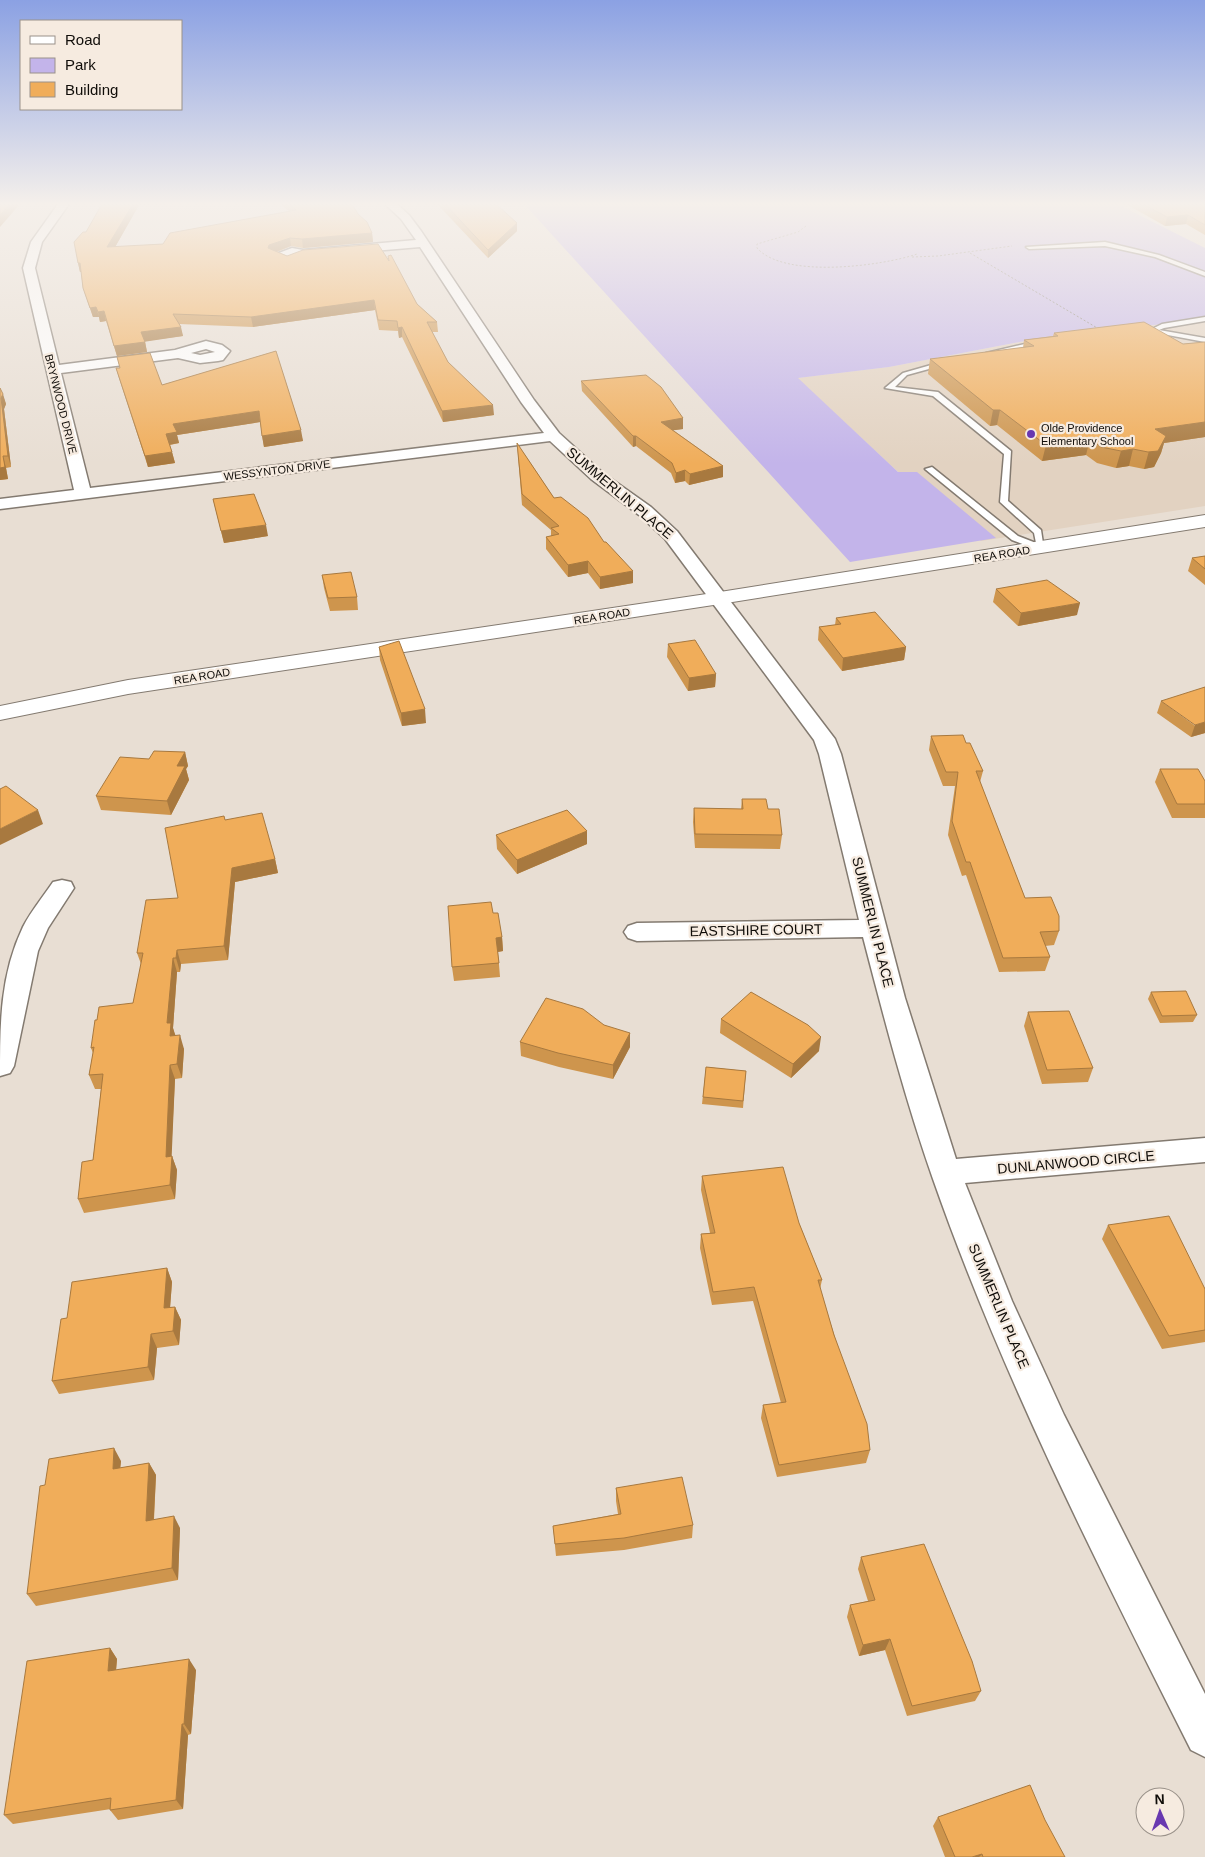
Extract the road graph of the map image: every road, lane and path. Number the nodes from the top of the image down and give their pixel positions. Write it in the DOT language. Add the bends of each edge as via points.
graph roads {
  1 [pos="36,291"];
  2 [pos="455,291"];
  3 [pos="1035,291"];
  4 [pos="1205,319"];
  5 [pos="1155,330"];
  6 [pos="1104,332"];
  7 [pos="1205,340"];
  8 [pos="1045,341"];
  9 [pos="178,354"];
  10 [pos="979,355"];
  11 [pos="952,361"];
  12 [pos="53,370"];
  13 [pos="554,436"];
  14 [pos="930,469"];
  15 [pos="83,494"];
  16 [pos="0,504"];
  17 [pos="1205,521"];
  18 [pos="1041,548"];
  19 [pos="720,598"];
  20 [pos="0,713"];
  21 [pos="62,888"];
  22 [pos="874,928"];
  23 [pos="637,932"];
  24 [pos="0,1066"];
  25 [pos="1205,1150"];
  26 [pos="947,1172"];
  27 [pos="1205,1736"];
  1 -- 12 [label="street, BRYNWOOD DRIVE"];
  2 -- 13 [label="street, SUMMERLIN PLACE"];
  3 -- 6 [label="path"];
  4 -- 5 [label="lane"];
  5 -- 6 [label="lane"];
  5 -- 7 [label="lane"];
  8 -- 10 [label="lane"];
  9 -- 12 [label="street"];
  11 -- 18 [label="lane" via="905,374 889,388 935,394 1008,453 1004,502 1038,532"];
  12 -- 15 [label="street, BRYNWOOD DRIVE"];
  13 -- 15 [label="street, WESSYNTON DRIVE"];
  13 -- 19 [label="street, SUMMERLIN PLACE" via="597,476 645,510 671,535"];
  14 -- 18 [label="lane" via="1015,538"];
  15 -- 16 [label="street, WESSYNTON DRIVE"];
  17 -- 18 [label="main road, REA ROAD"];
  18 -- 19 [label="main road, REA ROAD"];
  19 -- 20 [label="main road, REA ROAD" via="128,687"];
  19 -- 22 [label="street, SUMMERLIN PLACE" via="824,739"];
  21 -- 24 [label="street" via="36,926 25,951"];
  22 -- 23 [label="street, EASTSHIRE COURT"];
  22 -- 26 [label="street, SUMMERLIN PLACE" via="903,1038"];
  25 -- 26 [label="street, DUNLANWOOD CIRCLE"];
  26 -- 27 [label="street, SUMMERLIN PLACE" via="969,1236 1022,1364 1095,1522"];
}
